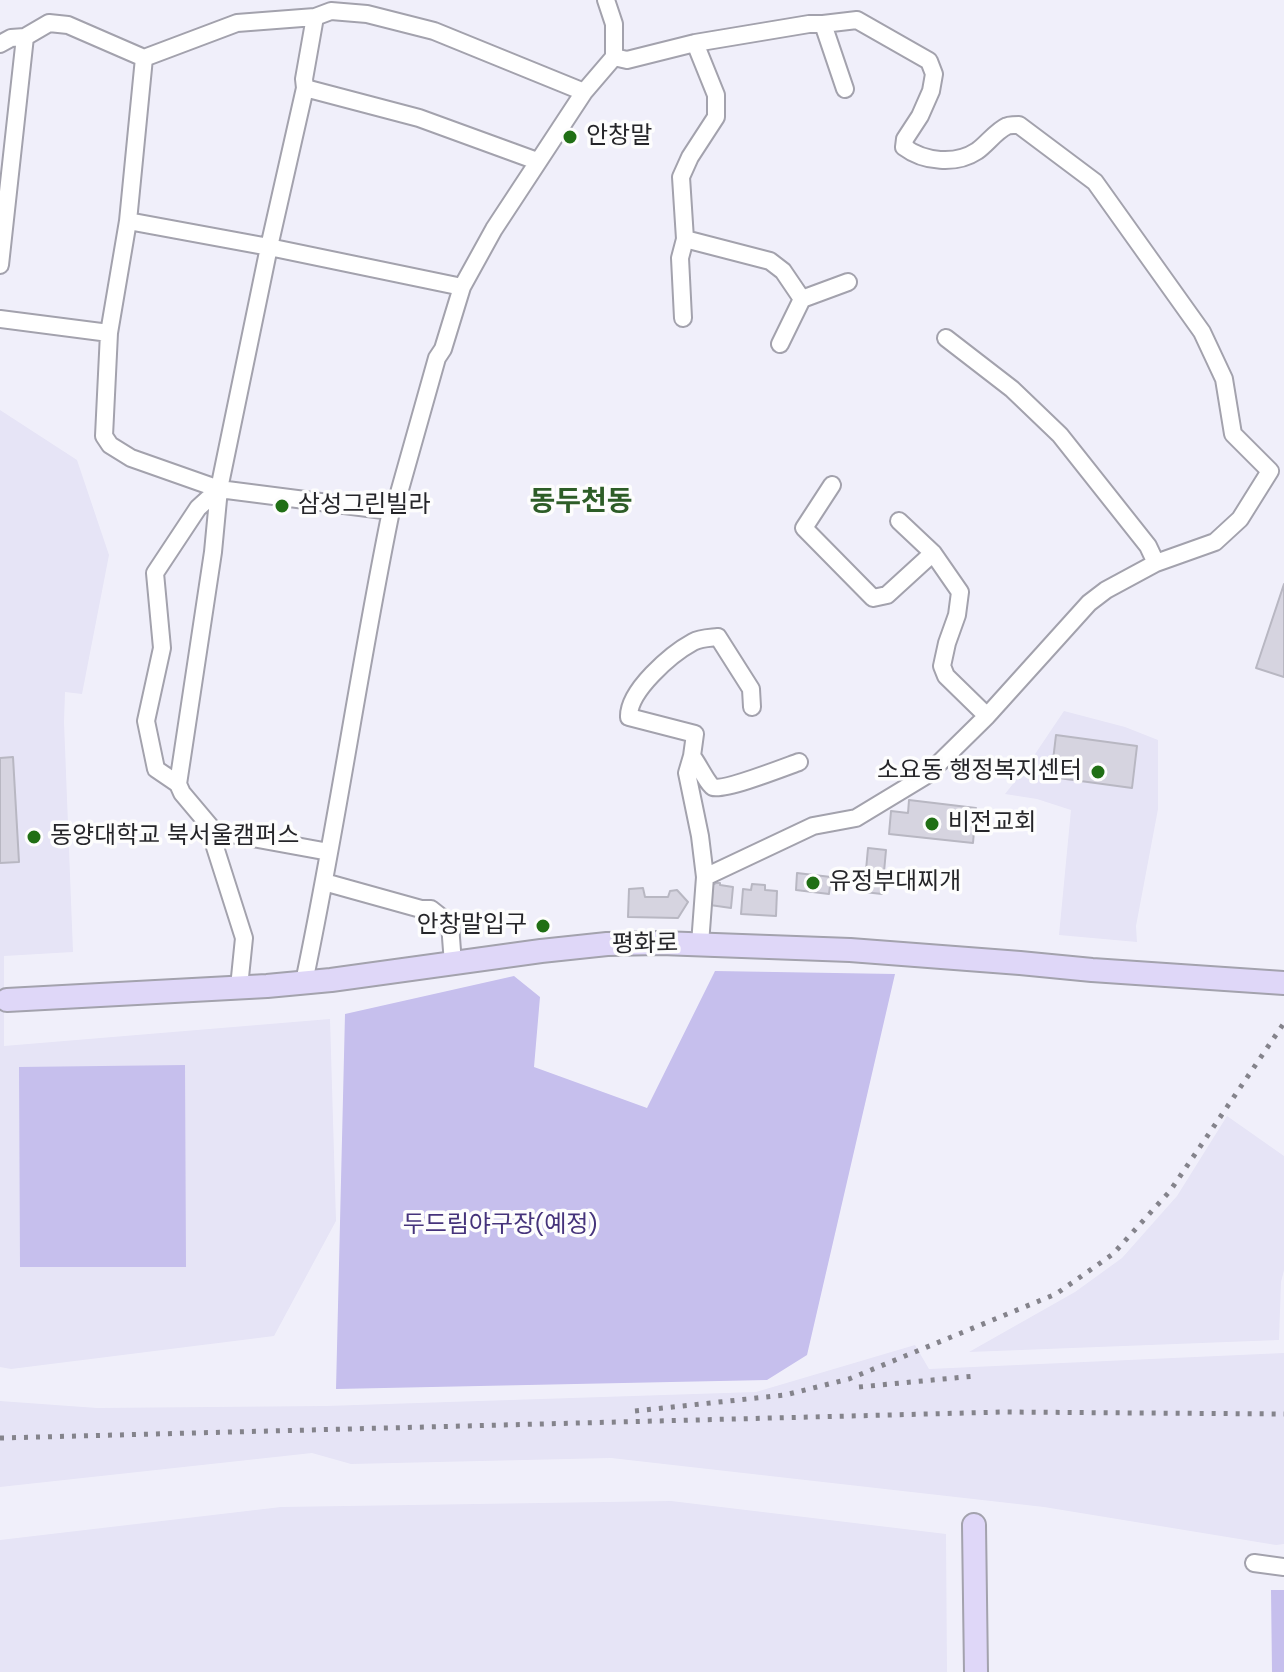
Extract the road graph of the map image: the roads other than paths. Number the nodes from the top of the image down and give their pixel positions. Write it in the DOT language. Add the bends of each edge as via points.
graph roads {
  1 [pos="606,0"];
  2 [pos="315,17"];
  3 [pos="823,24"];
  4 [pos="25,37"];
  5 [pos="695,43"];
  6 [pos="0,44"];
  7 [pos="614,57"];
  8 [pos="144,58"];
  9 [pos="305,88"];
  10 [pos="845,89"];
  11 [pos="584,92"];
  12 [pos="537,161"];
  13 [pos="128,221"];
  14 [pos="685,239"];
  15 [pos="269,247"];
  16 [pos="0,265"];
  17 [pos="848,282"];
  18 [pos="462,287"];
  19 [pos="802,299"];
  20 [pos="683,318"];
  21 [pos="0,319"];
  22 [pos="109,333"];
  23 [pos="946,338"];
  24 [pos="780,344"];
  25 [pos="832,485"];
  26 [pos="219,489"];
  27 [pos="391,511"];
  28 [pos="899,521"];
  29 [pos="933,553"];
  30 [pos="1156,563"];
  31 [pos="752,707"];
  32 [pos="987,716"];
  33 [pos="692,756"];
  34 [pos="799,762"];
  35 [pos="178,784"];
  36 [pos="214,831"];
  37 [pos="329,852"];
  38 [pos="705,877"];
  39 [pos="324,882"];
  40 [pos="700,944"];
  41 [pos="453,964"];
  42 [pos="304,982"];
  43 [pos="1284,983"];
  44 [pos="239,987"];
  45 [pos="7,1000"];
  46 [pos="974,1525"];
  47 [pos="1254,1563"];
  48 [pos="1284,1567"];
  49 [pos="976,1672"];
  1 -- 7 [label="street" via="614,24"];
  2 -- 8 [label="street" via="237,23"];
  2 -- 9 [label="street"];
  2 -- 11 [label="street" via="331,11 367,14 434,31"];
  3 -- 5 [label="street"];
  3 -- 10 [label="street"];
  3 -- 30 [label="street" via="857,20 929,61 934,74 931,91 905,139 904,147 913,154 960,158 977,151 1007,125 1019,125 1095,182 1202,332 1224,379 1233,434 1270,471 1240,519 1215,542"];
  4 -- 6 [label="street"];
  4 -- 8 [label="street" via="49,23 68,25"];
  4 -- 16 [label="street"];
  5 -- 7 [label="street" via="627,60"];
  5 -- 14 [label="street" via="716,95 716,117 681,177"];
  7 -- 11 [label="street"];
  8 -- 13 [label="street"];
  9 -- 12 [label="street" via="419,118"];
  9 -- 15 [label="street"];
  11 -- 12 [label="street"];
  12 -- 18 [label="street"];
  13 -- 15 [label="street"];
  13 -- 22 [label="street"];
  14 -- 19 [label="street" via="770,261"];
  14 -- 20 [label="street" via="680,258"];
  15 -- 18 [label="street"];
  15 -- 26 [label="street"];
  17 -- 19 [label="street"];
  18 -- 27 [label="street"];
  19 -- 24 [label="street"];
  21 -- 22 [label="street"];
  22 -- 26 [label="street" via="104,436 110,445 131,458"];
  23 -- 30 [label="street" via="1060,435"];
  25 -- 29 [label="street" via="804,528 873,598 887,595"];
  26 -- 27 [label="street"];
  26 -- 35 [label="street"];
  26 -- 35 [label="street" via="198,508 155,573 162,648 146,721 156,769"];
  27 -- 37 [label="street"];
  28 -- 29 [label="street"];
  29 -- 32 [label="street" via="960,592 942,666"];
  30 -- 32 [label="street" via="1089,603"];
  31 -- 33 [label="street" via="751,689 718,637 696,640 674,655 640,688 629,717 695,734"];
  32 -- 38 [label="street" via="927,775 856,818 813,826"];
  33 -- 34 [label="street" via="715,788"];
  33 -- 38 [label="street" via="687,773"];
  35 -- 36 [label="street"];
  36 -- 37 [label="street"];
  36 -- 44 [label="street" via="244,938"];
  37 -- 39 [label="street"];
  38 -- 40 [label="street"];
  39 -- 41 [label="street" via="431,909 450,924"];
  39 -- 42 [label="street"];
  40 -- 41 [label="main road, 평화로" via="607,944"];
  40 -- 43 [label="main road, 평화로" via="850,950"];
  41 -- 42 [label="main road, 평화로"];
  42 -- 44 [label="main road, 평화로"];
  44 -- 45 [label="main road, 평화로"];
  46 -- 49 [label="main road"];
  47 -- 48 [label="street"];
}
